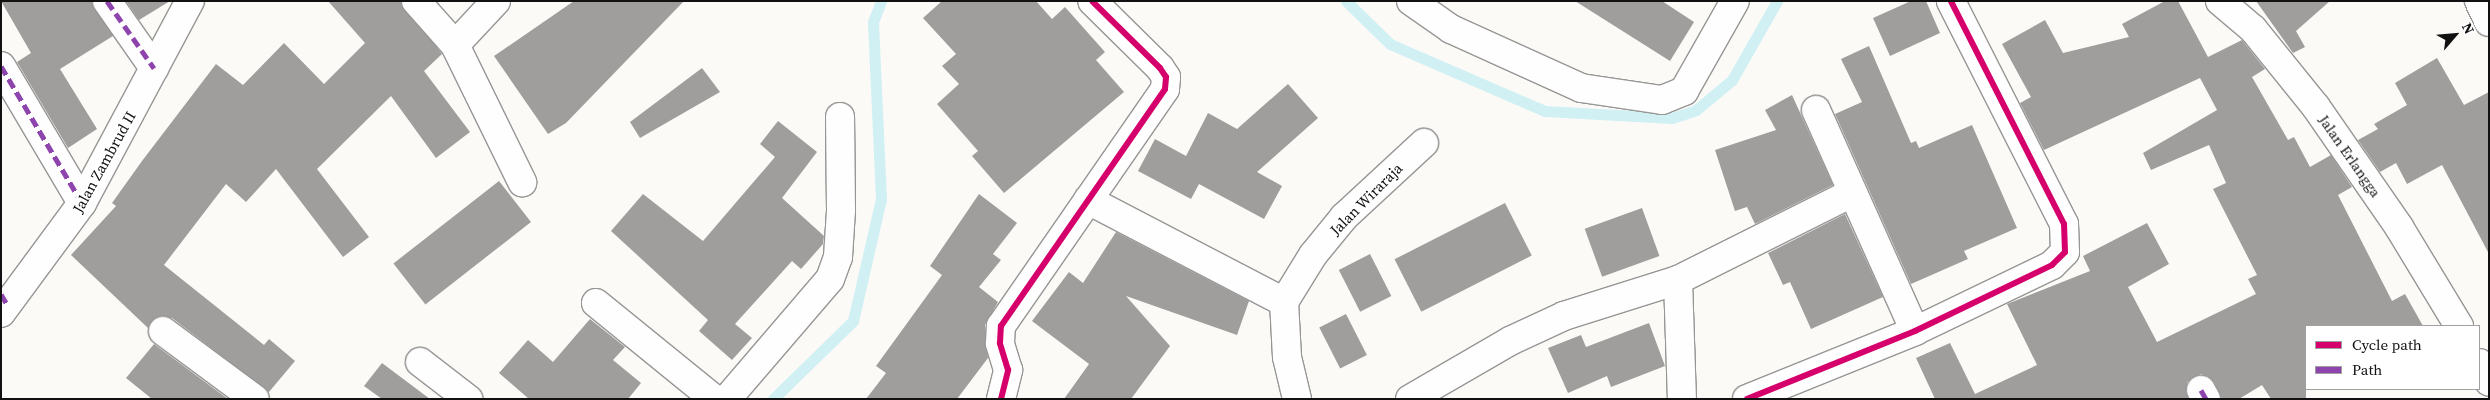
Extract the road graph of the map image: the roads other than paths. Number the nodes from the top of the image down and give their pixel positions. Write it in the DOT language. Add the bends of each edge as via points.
graph roads {
  1 [pos="107,1"];
  2 [pos="190,1"];
  3 [pos="416,1"];
  4 [pos="496,1"];
  5 [pos="1092,1"];
  6 [pos="1411,1"];
  7 [pos="1735,1"];
  8 [pos="1951,1"];
  9 [pos="2220,1"];
  10 [pos="2478,1"];
  11 [pos="2489,22"];
  12 [pos="455,45"];
  13 [pos="1,66"];
  14 [pos="154,68"];
  15 [pos="1816,110"];
  16 [pos="840,117"];
  17 [pos="1424,143"];
  18 [pos="522,182"];
  19 [pos="1852,193"];
  20 [pos="1088,200"];
  21 [pos="82,203"];
  22 [pos="1678,280"];
  23 [pos="1284,302"];
  24 [pos="596,303"];
  25 [pos="4,304"];
  26 [pos="2458,325"];
  27 [pos="163,331"];
  28 [pos="1915,331"];
  29 [pos="420,362"];
  30 [pos="2480,365"];
  31 [pos="2489,382"];
  32 [pos="255,399"];
  33 [pos="468,399"];
  34 [pos="714,399"];
  35 [pos="727,399"];
  36 [pos="1001,399"];
  37 [pos="1296,399"];
  38 [pos="1410,399"];
  39 [pos="1682,399"];
  40 [pos="1747,399"];
  1 -- 14 [label="street"];
  2 -- 14 [label="street, Jalan Zambrud II"];
  3 -- 12 [label="street"];
  4 -- 12 [label="street"];
  5 -- 20 [label="street" via="1166,77 1161,97"];
  6 -- 7 [label="street" via="1451,29 1581,88 1662,100 1684,91 1690,83"];
  8 -- 28 [label="street" via="2064,224 2067,242 2061,259 2052,265"];
  9 -- 26 [label="street, Jalan Erlangga" via="2253,28 2316,107 2399,227"];
  10 -- 11 [label="street"];
  12 -- 18 [label="street"];
  13 -- 21 [label="street"];
  14 -- 21 [label="street, Jalan Zambrud II"];
  15 -- 19 [label="street"];
  16 -- 35 [label="street" via="841,210 838,257 830,279"];
  17 -- 23 [label="street, Jalan Wiraraja" via="1344,216"];
  19 -- 22 [label="street"];
  19 -- 28 [label="street"];
  20 -- 23 [label="street"];
  20 -- 36 [label="street" via="1001,326 1000,343 1008,370"];
  21 -- 25 [label="street, Jalan Zambrud II"];
  22 -- 38 [label="street" via="1564,316 1453,370"];
  22 -- 39 [label="street"];
  23 -- 37 [label="street" via="1287,357"];
  24 -- 34 [label="street"];
  27 -- 32 [label="street"];
  28 -- 40 [label="street"];
  29 -- 33 [label="street"];
  30 -- 31 [label="street"];
}
